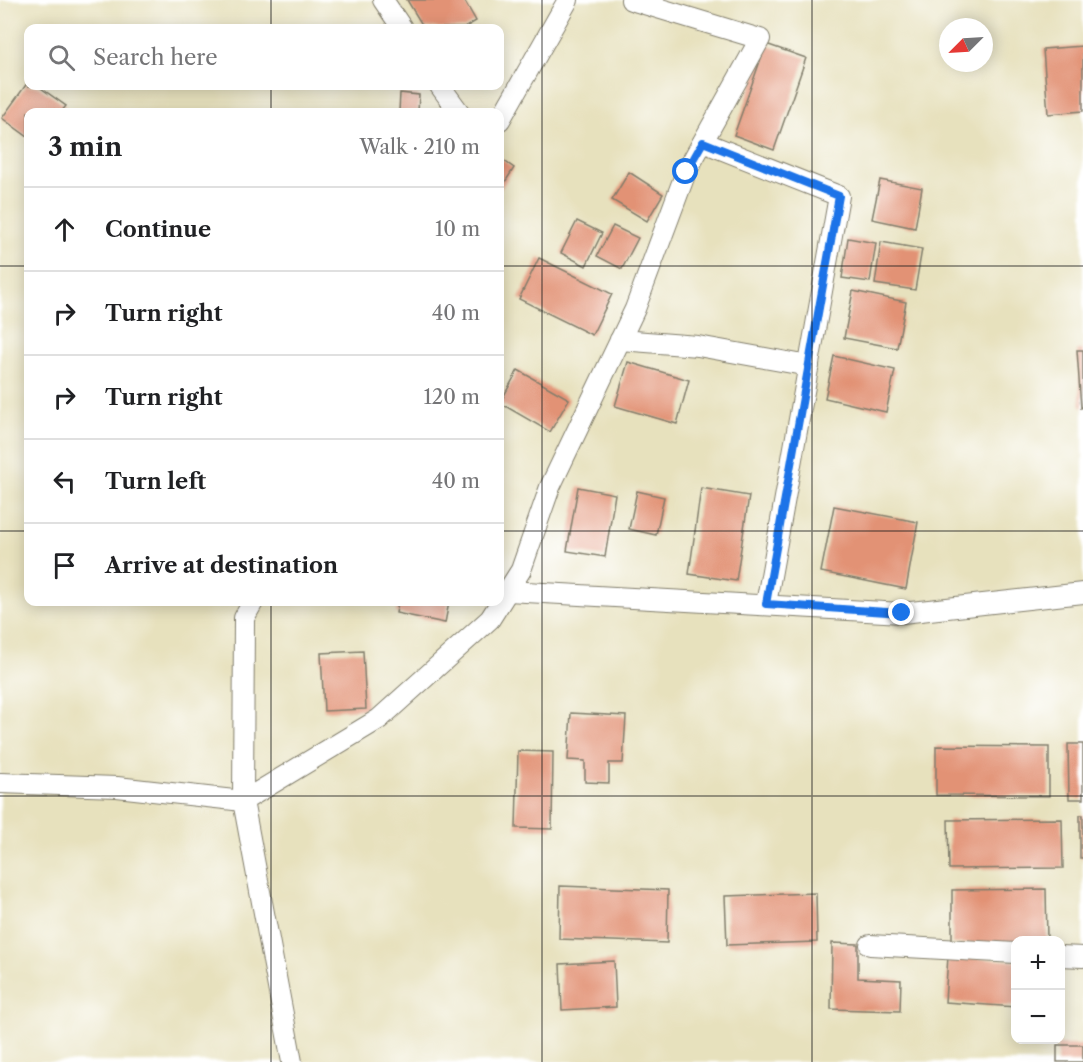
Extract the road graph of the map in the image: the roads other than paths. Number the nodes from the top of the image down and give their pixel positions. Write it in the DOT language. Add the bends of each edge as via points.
graph roads {
  1 [pos="383,0"];
  2 [pos="568,0"];
  3 [pos="631,0"];
  4 [pos="399,24"];
  5 [pos="443,90"];
  6 [pos="456,108"];
  7 [pos="504,113"];
  8 [pos="703,142"];
  9 [pos="620,340"];
  10 [pos="808,366"];
  11 [pos="508,591"];
  12 [pos="1083,593"];
  13 [pos="504,597"];
  14 [pos="766,604"];
  15 [pos="251,606"];
  16 [pos="498,606"];
  17 [pos="0,783"];
  18 [pos="243,801"];
  19 [pos="870,945"];
  20 [pos="1011,953"];
  21 [pos="1065,956"];
  22 [pos="1083,957"];
  23 [pos="292,1062"];
  1 -- 4 [label="street"];
  2 -- 7 [label="street"];
  3 -- 8 [label="street" via="760,39"];
  5 -- 6 [label="street"];
  8 -- 9 [label="street" via="686,172"];
  8 -- 10 [label="street" via="839,196"];
  9 -- 10 [label="street" via="698,346"];
  9 -- 11 [label="street" via="550,487 521,570"];
  10 -- 14 [label="street"];
  11 -- 13 [label="street"];
  11 -- 14 [label="street"];
  12 -- 14 [label="street" via="902,613"];
  15 -- 18 [label="street" via="244,618"];
  16 -- 18 [label="street" via="490,619 380,719"];
  17 -- 18 [label="street" via="117,787"];
  18 -- 23 [label="street"];
  19 -- 20 [label="street"];
  21 -- 22 [label="street"];
}
